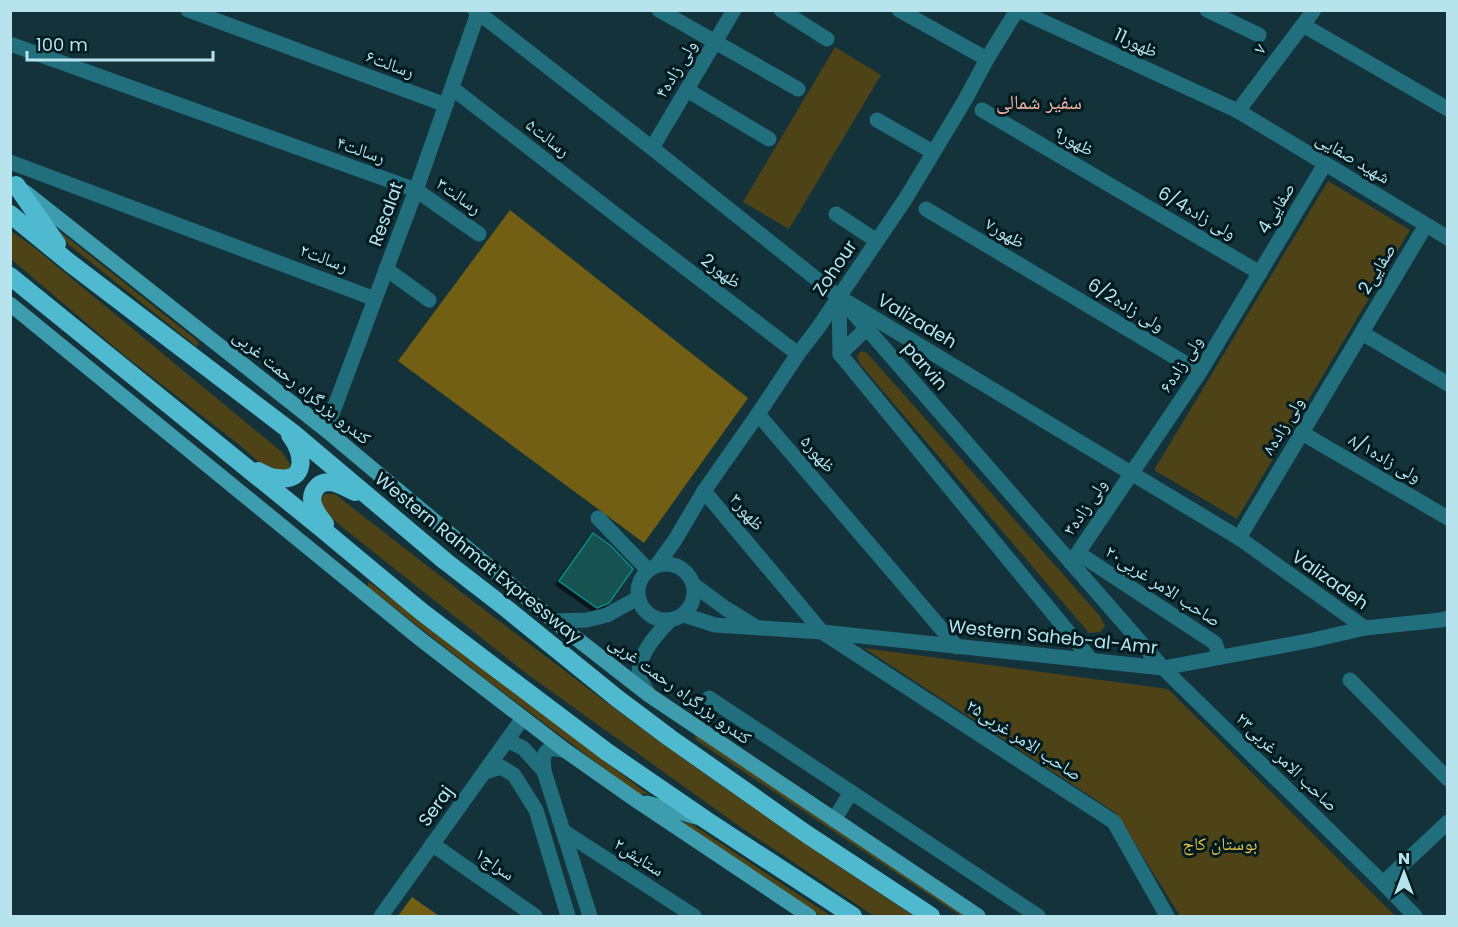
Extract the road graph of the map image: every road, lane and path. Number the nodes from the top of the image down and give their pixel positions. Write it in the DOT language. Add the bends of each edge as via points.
graph roads {
  1 [pos="189,10"];
  2 [pos="659,10"];
  3 [pos="734,10"];
  4 [pos="781,10"];
  5 [pos="899,10"];
  6 [pos="1017,10"];
  7 [pos="1207,10"];
  8 [pos="1314,10"];
  9 [pos="477,11"];
  10 [pos="1227,15"];
  11 [pos="1303,25"];
  12 [pos="1259,35"];
  13 [pos="827,39"];
  14 [pos="715,42"];
  15 [pos="10,44"];
  16 [pos="987,59"];
  17 [pos="452,88"];
  18 [pos="798,89"];
  19 [pos="687,90"];
  20 [pos="446,105"];
  21 [pos="1448,109"];
  22 [pos="982,110"];
  23 [pos="1238,111"];
  24 [pos="877,120"];
  25 [pos="769,139"];
  26 [pos="652,148"];
  27 [pos="933,152"];
  28 [pos="10,162"];
  29 [pos="1325,164"];
  30 [pos="13,183"];
  31 [pos="1115,188"];
  32 [pos="416,189"];
  33 [pos="926,209"];
  34 [pos="10,214"];
  35 [pos="836,214"];
  36 [pos="620,218"];
  37 [pos="1426,225"];
  38 [pos="479,234"];
  39 [pos="1448,238"];
  40 [pos="877,241"];
  41 [pos="70,263"];
  42 [pos="386,269"];
  43 [pos="1260,273"];
  44 [pos="10,276"];
  45 [pos="1063,290"];
  46 [pos="839,297"];
  47 [pos="375,299"];
  48 [pos="429,300"];
  49 [pos="10,304"];
  50 [pos="867,328"];
  51 [pos="1362,333"];
  52 [pos="798,354"];
  53 [pos="840,354"];
  54 [pos="1200,372"];
  55 [pos="1448,384"];
  56 [pos="758,414"];
  57 [pos="270,416"];
  58 [pos="326,430"];
  59 [pos="1302,433"];
  60 [pos="235,460"];
  61 [pos="1132,474"];
  62 [pos="704,491"];
  63 [pos="379,506"];
  64 [pos="598,518"];
  65 [pos="1448,518"];
  66 [pos="1239,538"];
  67 [pos="675,540"];
  68 [pos="347,550"];
  69 [pos="1074,558"];
  70 [pos="653,567"];
  71 [pos="691,579"];
  72 [pos="638,598"];
  73 [pos="677,618"];
  74 [pos="554,621"];
  75 [pos="1445,622"];
  76 [pos="1365,628"];
  77 [pos="759,629"];
  78 [pos="822,632"];
  79 [pos="957,646"];
  80 [pos="1220,657"];
  81 [pos="1092,661"];
  82 [pos="1163,668"];
  83 [pos="1350,680"];
  84 [pos="649,695"];
  85 [pos="709,698"];
  86 [pos="523,718"];
  87 [pos="507,740"];
  88 [pos="566,751"];
  89 [pos="544,771"];
  90 [pos="485,772"];
  91 [pos="1448,779"];
  92 [pos="851,792"];
  93 [pos="633,798"];
  94 [pos="554,805"];
  95 [pos="536,810"];
  96 [pos="706,820"];
  97 [pos="834,820"];
  98 [pos="1448,822"];
  99 [pos="563,831"];
  100 [pos="432,844"];
  101 [pos="1383,883"];
  102 [pos="381,916"];
  103 [pos="535,916"];
  104 [pos="568,916"];
  105 [pos="590,916"];
  106 [pos="694,916"];
  107 [pos="809,916"];
  108 [pos="853,916"];
  109 [pos="931,916"];
  110 [pos="978,916"];
  111 [pos="1038,916"];
  112 [pos="1167,916"];
  113 [pos="1415,916"];
  1 -- 20 [label="street, رسالت۶"];
  2 -- 14 [label="street"];
  3 -- 14 [label="street, ولی زاده۴"];
  4 -- 13 [label="street"];
  5 -- 16 [label="street"];
  6 -- 16 [label="street, Zohour"];
  6 -- 23 [label="street, 11ظهور"];
  7 -- 10 [label="street"];
  8 -- 11 [label="street, ۷"];
  9 -- 17 [label="street, Resalat"];
  9 -- 26 [label="street, Valizadeh"];
  10 -- 12 [label="street"];
  11 -- 21 [label="street"];
  11 -- 23 [label="street, ۷"];
  14 -- 18 [label="street"];
  14 -- 19 [label="street, ولی زاده۴"];
  15 -- 32 [label="street, رسالت۴"];
  16 -- 27 [label="street, Zohour"];
  17 -- 20 [label="street, Resalat"];
  17 -- 36 [label="street, رسالت۵"];
  19 -- 25 [label="street"];
  19 -- 26 [label="street, ولی زاده۴"];
  20 -- 32 [label="street, Resalat"];
  22 -- 31 [label="street, ظهور۹"];
  23 -- 29 [label="street, شهید صفایی"];
  24 -- 27 [label="street"];
  26 -- 46 [label="street, Valizadeh"];
  27 -- 40 [label="street, Zohour"];
  28 -- 47 [label="street, رسالت۲"];
  29 -- 37 [label="street, شهید صفایی"];
  29 -- 43 [label="street, 4صفایی"];
  30 -- 41 [label="highway"];
  30 -- 58 [label="main road, کندرو بزرگراه رحمت غربی"];
  31 -- 43 [label="street, 6/4ولی زاده"];
  32 -- 38 [label="street, رسالت۳"];
  32 -- 42 [label="street, Resalat"];
  33 -- 45 [label="street, ظهور۷"];
  34 -- 41 [label="highway, Western Rahmat Expressway"];
  35 -- 40 [label="street"];
  36 -- 52 [label="street, 2ظهور"];
  37 -- 39 [label="street, شهید صفایی"];
  37 -- 51 [label="street, 2صفایی"];
  40 -- 46 [label="street, Zohour"];
  41 -- 57 [label="highway, Western Rahmat Expressway"];
  42 -- 47 [label="street, Resalat"];
  42 -- 48 [label="street"];
  43 -- 54 [label="street, ولی زاده۶"];
  44 -- 60 [label="highway"];
  45 -- 54 [label="street, 6/2ولی زاده"];
  46 -- 50 [label="street, parvin"];
  46 -- 52 [label="street, Zohour"];
  46 -- 53 [label="street"];
  46 -- 61 [label="street, Valizadeh"];
  47 -- 58 [label="street, Resalat"];
  49 -- 86 [label="main road" via="409,631"];
  50 -- 53 [label="street"];
  50 -- 69 [label="street, parvin"];
  51 -- 55 [label="street"];
  51 -- 59 [label="street, ولی زاده۸"];
  52 -- 56 [label="street, Zohour"];
  53 -- 81 [label="street"];
  54 -- 61 [label="street, ولی زاده۶"];
  56 -- 62 [label="street, Zohour"];
  56 -- 79 [label="street, ظهور۵"];
  57 -- 60 [label="highway" via="298,446 301,457 297,472 291,477 275,478"];
  57 -- 63 [label="highway, Western Rahmat Expressway"];
  58 -- 74 [label="main road, کندرو بزرگراه رحمت غربی"];
  59 -- 65 [label="street, ولی زاده۸/۱"];
  59 -- 66 [label="street, ولی زاده۸"];
  60 -- 68 [label="highway"];
  61 -- 66 [label="street, Valizadeh"];
  61 -- 69 [label="street, ولی زاده۳"];
  62 -- 67 [label="street, Zohour"];
  62 -- 78 [label="street, ظهور۳"];
  63 -- 68 [label="highway" via="334,483 322,483 314,491 314,509"];
  63 -- 109 [label="highway, Western Rahmat Expressway" via="670,738"];
  64 -- 70 [label="street"];
  66 -- 76 [label="street, Valizadeh"];
  67 -- 70 [label="street, Zohour"];
  67 -- 71 [label="street"];
  68 -- 96 [label="highway" via="581,733"];
  69 -- 80 [label="street, صاحب الامر غربی۲۰" via="1215,643"];
  69 -- 82 [label="street, parvin"];
  70 -- 71 [label="street" via="678,566"];
  70 -- 72 [label="street" via="642,578"];
  71 -- 73 [label="street" via="693,602"];
  71 -- 77 [label="street" via="725,608"];
  72 -- 73 [label="street" via="642,607 659,620"];
  72 -- 74 [label="street" via="607,615"];
  73 -- 77 [label="street, Western Saheb-al-Amr"];
  73 -- 84 [label="street" via="656,636 643,658 639,675"];
  74 -- 84 [label="main road, کندرو بزرگراه رحمت غربی"];
  75 -- 76 [label="street, Western Saheb-al-Amr"];
  76 -- 80 [label="street, Western Saheb-al-Amr"];
  77 -- 78 [label="street, Western Saheb-al-Amr"];
  78 -- 79 [label="street, Western Saheb-al-Amr"];
  78 -- 112 [label="street, صاحب الامر غربی۲۵" via="1114,822"];
  79 -- 81 [label="street, Western Saheb-al-Amr"];
  80 -- 82 [label="street, Western Saheb-al-Amr"];
  81 -- 82 [label="street, Western Saheb-al-Amr"];
  82 -- 101 [label="street, صاحب الامر غربی۲۳"];
  83 -- 91 [label="street"];
  84 -- 97 [label="main road, کندرو بزرگراه رحمت غربی"];
  85 -- 92 [label="street"];
  86 -- 87 [label="street, Seraj"];
  86 -- 88 [label="main road"];
  87 -- 89 [label="street" via="523,748"];
  87 -- 90 [label="street, Seraj"];
  88 -- 89 [label="street" via="549,748 543,760"];
  88 -- 93 [label="main road"];
  89 -- 94 [label="street"];
  90 -- 95 [label="street" via="501,767 514,775"];
  90 -- 100 [label="street, Seraj"];
  92 -- 97 [label="street"];
  92 -- 111 [label="street"];
  93 -- 96 [label="main road"];
  93 -- 107 [label="main road"];
  94 -- 95 [label="street"];
  94 -- 99 [label="street"];
  95 -- 104 [label="street"];
  96 -- 108 [label="highway"];
  97 -- 110 [label="main road, کندرو بزرگراه رحمت غربی"];
  98 -- 101 [label="street"];
  99 -- 105 [label="street"];
  99 -- 106 [label="street, ستایش۲"];
  100 -- 102 [label="street, Seraj"];
  100 -- 103 [label="street, سراج۱"];
  101 -- 113 [label="street, صاحب الامر غربی۲۳"];
}
